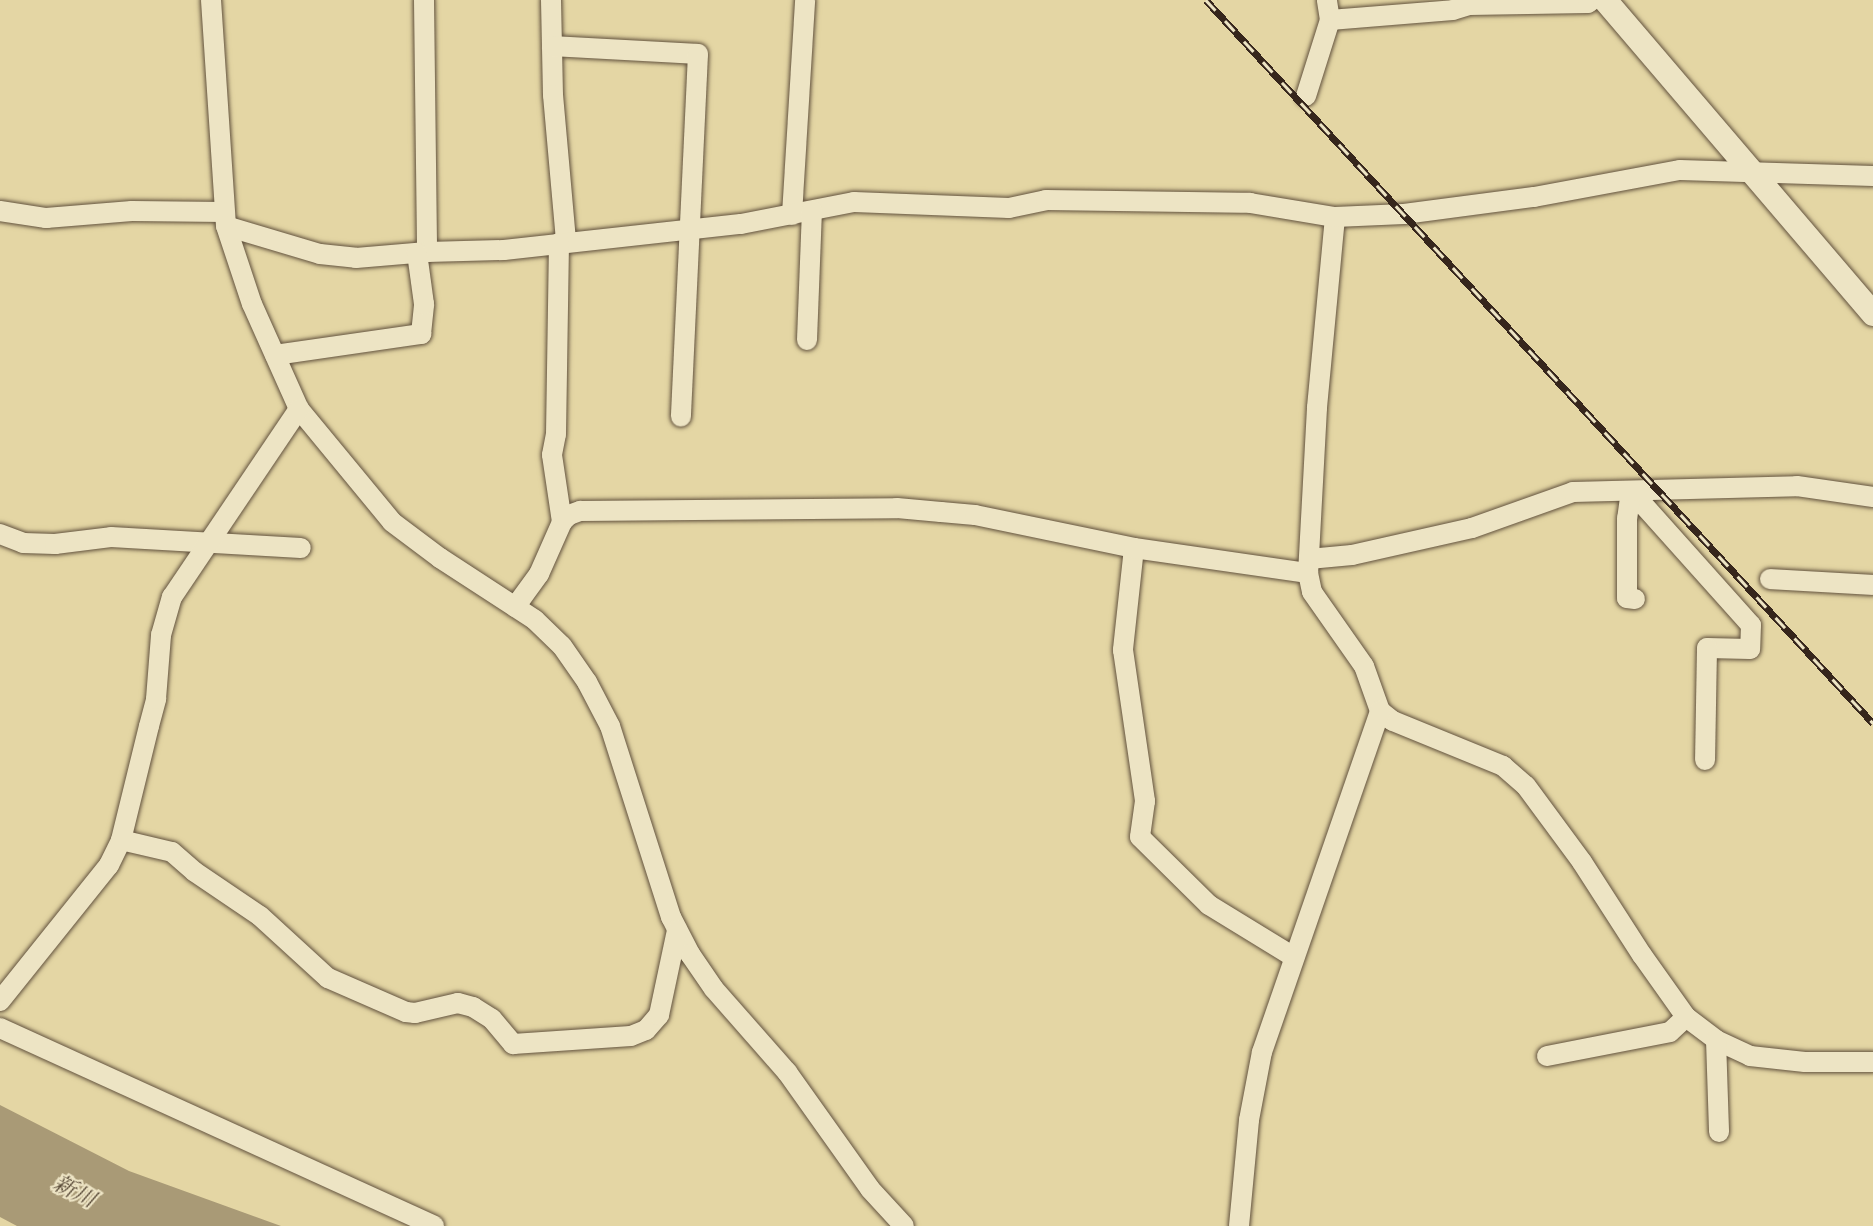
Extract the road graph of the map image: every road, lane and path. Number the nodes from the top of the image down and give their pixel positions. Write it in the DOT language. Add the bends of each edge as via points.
graph roads {
  1 [pos="211,0"];
  2 [pos="424,0"];
  3 [pos="551,0"];
  4 [pos="805,0"];
  5 [pos="1327,0"];
  6 [pos="1592,0"];
  7 [pos="1605,0"];
  8 [pos="1330,20"];
  9 [pos="552,46"];
  10 [pos="1306,96"];
  11 [pos="1753,173"];
  12 [pos="1873,176"];
  13 [pos="0,211"];
  14 [pos="812,211"];
  15 [pos="792,215"];
  16 [pos="1335,218"];
  17 [pos="225,219"];
  18 [pos="688,229"];
  19 [pos="562,243"];
  20 [pos="422,252"];
  21 [pos="1873,314"];
  22 [pos="807,340"];
  23 [pos="275,355"];
  24 [pos="299,409"];
  25 [pos="681,417"];
  26 [pos="1631,491"];
  27 [pos="1873,497"];
  28 [pos="562,522"];
  29 [pos="0,534"];
  30 [pos="207,544"];
  31 [pos="301,548"];
  32 [pos="1134,548"];
  33 [pos="1309,566"];
  34 [pos="1770,579"];
  35 [pos="1873,585"];
  36 [pos="1635,599"];
  37 [pos="515,607"];
  38 [pos="1380,711"];
  39 [pos="1705,760"];
  40 [pos="121,840"];
  41 [pos="677,930"];
  42 [pos="1294,957"];
  43 [pos="0,1001"];
  44 [pos="1686,1017"];
  45 [pos="0,1028"];
  46 [pos="1716,1041"];
  47 [pos="1547,1056"];
  48 [pos="1873,1062"];
  49 [pos="1719,1132"];
  50 [pos="434,1226"];
  51 [pos="903,1226"];
  52 [pos="1239,1226"];
  1 -- 17 [label="street"];
  2 -- 20 [label="street"];
  3 -- 9 [label="street"];
  4 -- 15 [label="street"];
  5 -- 8 [label="street"];
  6 -- 8 [label="street" via="1469,5 1453,10"];
  7 -- 11 [label="street"];
  8 -- 10 [label="street"];
  9 -- 18 [label="street" via="698,54"];
  9 -- 19 [label="street"];
  11 -- 12 [label="street"];
  11 -- 16 [label="street" via="1680,170 1510,200 1404,214"];
  11 -- 21 [label="street"];
  13 -- 17 [label="street" via="46,218 132,211"];
  14 -- 15 [label="street"];
  14 -- 16 [label="street" via="854,202 1009,208 1046,200 1250,203"];
  14 -- 22 [label="street"];
  15 -- 18 [label="street"];
  16 -- 33 [label="street" via="1317,408"];
  17 -- 20 [label="street" via="320,254 356,258"];
  17 -- 23 [label="street" via="252,304"];
  18 -- 19 [label="street"];
  18 -- 25 [label="street"];
  19 -- 20 [label="street" via="504,250"];
  19 -- 28 [label="street" via="556,434 552,455"];
  20 -- 23 [label="street" via="421,334"];
  23 -- 24 [label="street"];
  24 -- 30 [label="street"];
  24 -- 37 [label="street" via="392,522"];
  26 -- 27 [label="street" via="1797,486"];
  26 -- 33 [label="street" via="1573,492 1472,528"];
  26 -- 36 [label="street" via="1627,598"];
  26 -- 39 [label="street" via="1751,625 1749,649 1707,648"];
  28 -- 32 [label="street" via="580,511 897,508 975,515"];
  28 -- 37 [label="street" via="539,574"];
  29 -- 30 [label="street" via="23,543 55,544 111,537"];
  30 -- 31 [label="street"];
  30 -- 40 [label="street" via="172,597 165,615 156,699"];
  32 -- 33 [label="street"];
  32 -- 42 [label="street" via="1123,650 1145,801 1140,837 1209,905"];
  33 -- 38 [label="street" via="1312,592 1364,666"];
  34 -- 35 [label="street"];
  37 -- 41 [label="street" via="562,646 610,726"];
  38 -- 42 [label="street"];
  38 -- 44 [label="street" via="1394,721 1503,766 1526,786"];
  40 -- 41 [label="street" via="172,852 260,916 328,978 406,1012 458,1004 473,1007 492,1019 513,1044 631,1036 646,1030 659,1015"];
  40 -- 43 [label="street" via="109,865"];
  41 -- 51 [label="street" via="714,989 787,1072 870,1189"];
  42 -- 52 [label="street" via="1255,1085"];
  44 -- 46 [label="street"];
  44 -- 47 [label="street" via="1670,1032"];
  45 -- 50 [label="street"];
  46 -- 48 [label="street" via="1750,1056 1804,1062"];
  46 -- 49 [label="street"];
}
